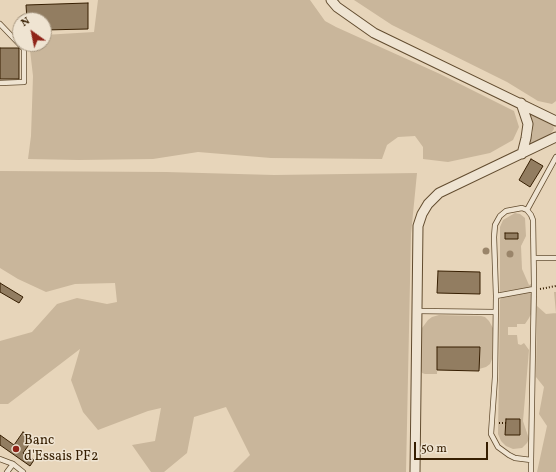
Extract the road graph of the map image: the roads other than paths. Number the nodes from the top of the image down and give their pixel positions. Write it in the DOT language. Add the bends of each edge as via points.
graph roads {
  1 [pos="331,0"];
  2 [pos="0,24"];
  3 [pos="0,83"];
  4 [pos="521,103"];
  5 [pos="556,121"];
  6 [pos="556,138"];
  7 [pos="522,154"];
  8 [pos="556,157"];
  9 [pos="527,210"];
  10 [pos="534,258"];
  11 [pos="556,258"];
  12 [pos="534,289"];
  13 [pos="496,296"];
  14 [pos="417,311"];
  15 [pos="496,312"];
  16 [pos="0,459"];
  17 [pos="531,460"];
  18 [pos="13,464"];
  19 [pos="7,472"];
  20 [pos="23,472"];
  21 [pos="415,472"];
  22 [pos="531,472"];
  1 -- 4 [label="street" via="374,33"];
  2 -- 3 [label="lane" via="24,49 24,82"];
  4 -- 5 [label="street"];
  4 -- 7 [label="street" via="528,124"];
  6 -- 7 [label="street"];
  7 -- 14 [label="street" via="444,191 428,204 418,226"];
  8 -- 9 [label="lane"];
  9 -- 10 [label="lane" via="533,220"];
  9 -- 13 [label="lane" via="522,208 506,211 495,225"];
  10 -- 11 [label="lane"];
  10 -- 12 [label="lane"];
  12 -- 13 [label="lane"];
  12 -- 17 [label="lane"];
  13 -- 15 [label="lane"];
  14 -- 15 [label="lane"];
  14 -- 21 [label="street"];
  15 -- 17 [label="lane" via="491,434 498,447 509,455"];
  16 -- 18 [label="lane"];
  17 -- 22 [label="lane"];
  18 -- 19 [label="lane"];
  18 -- 20 [label="lane"];
}
